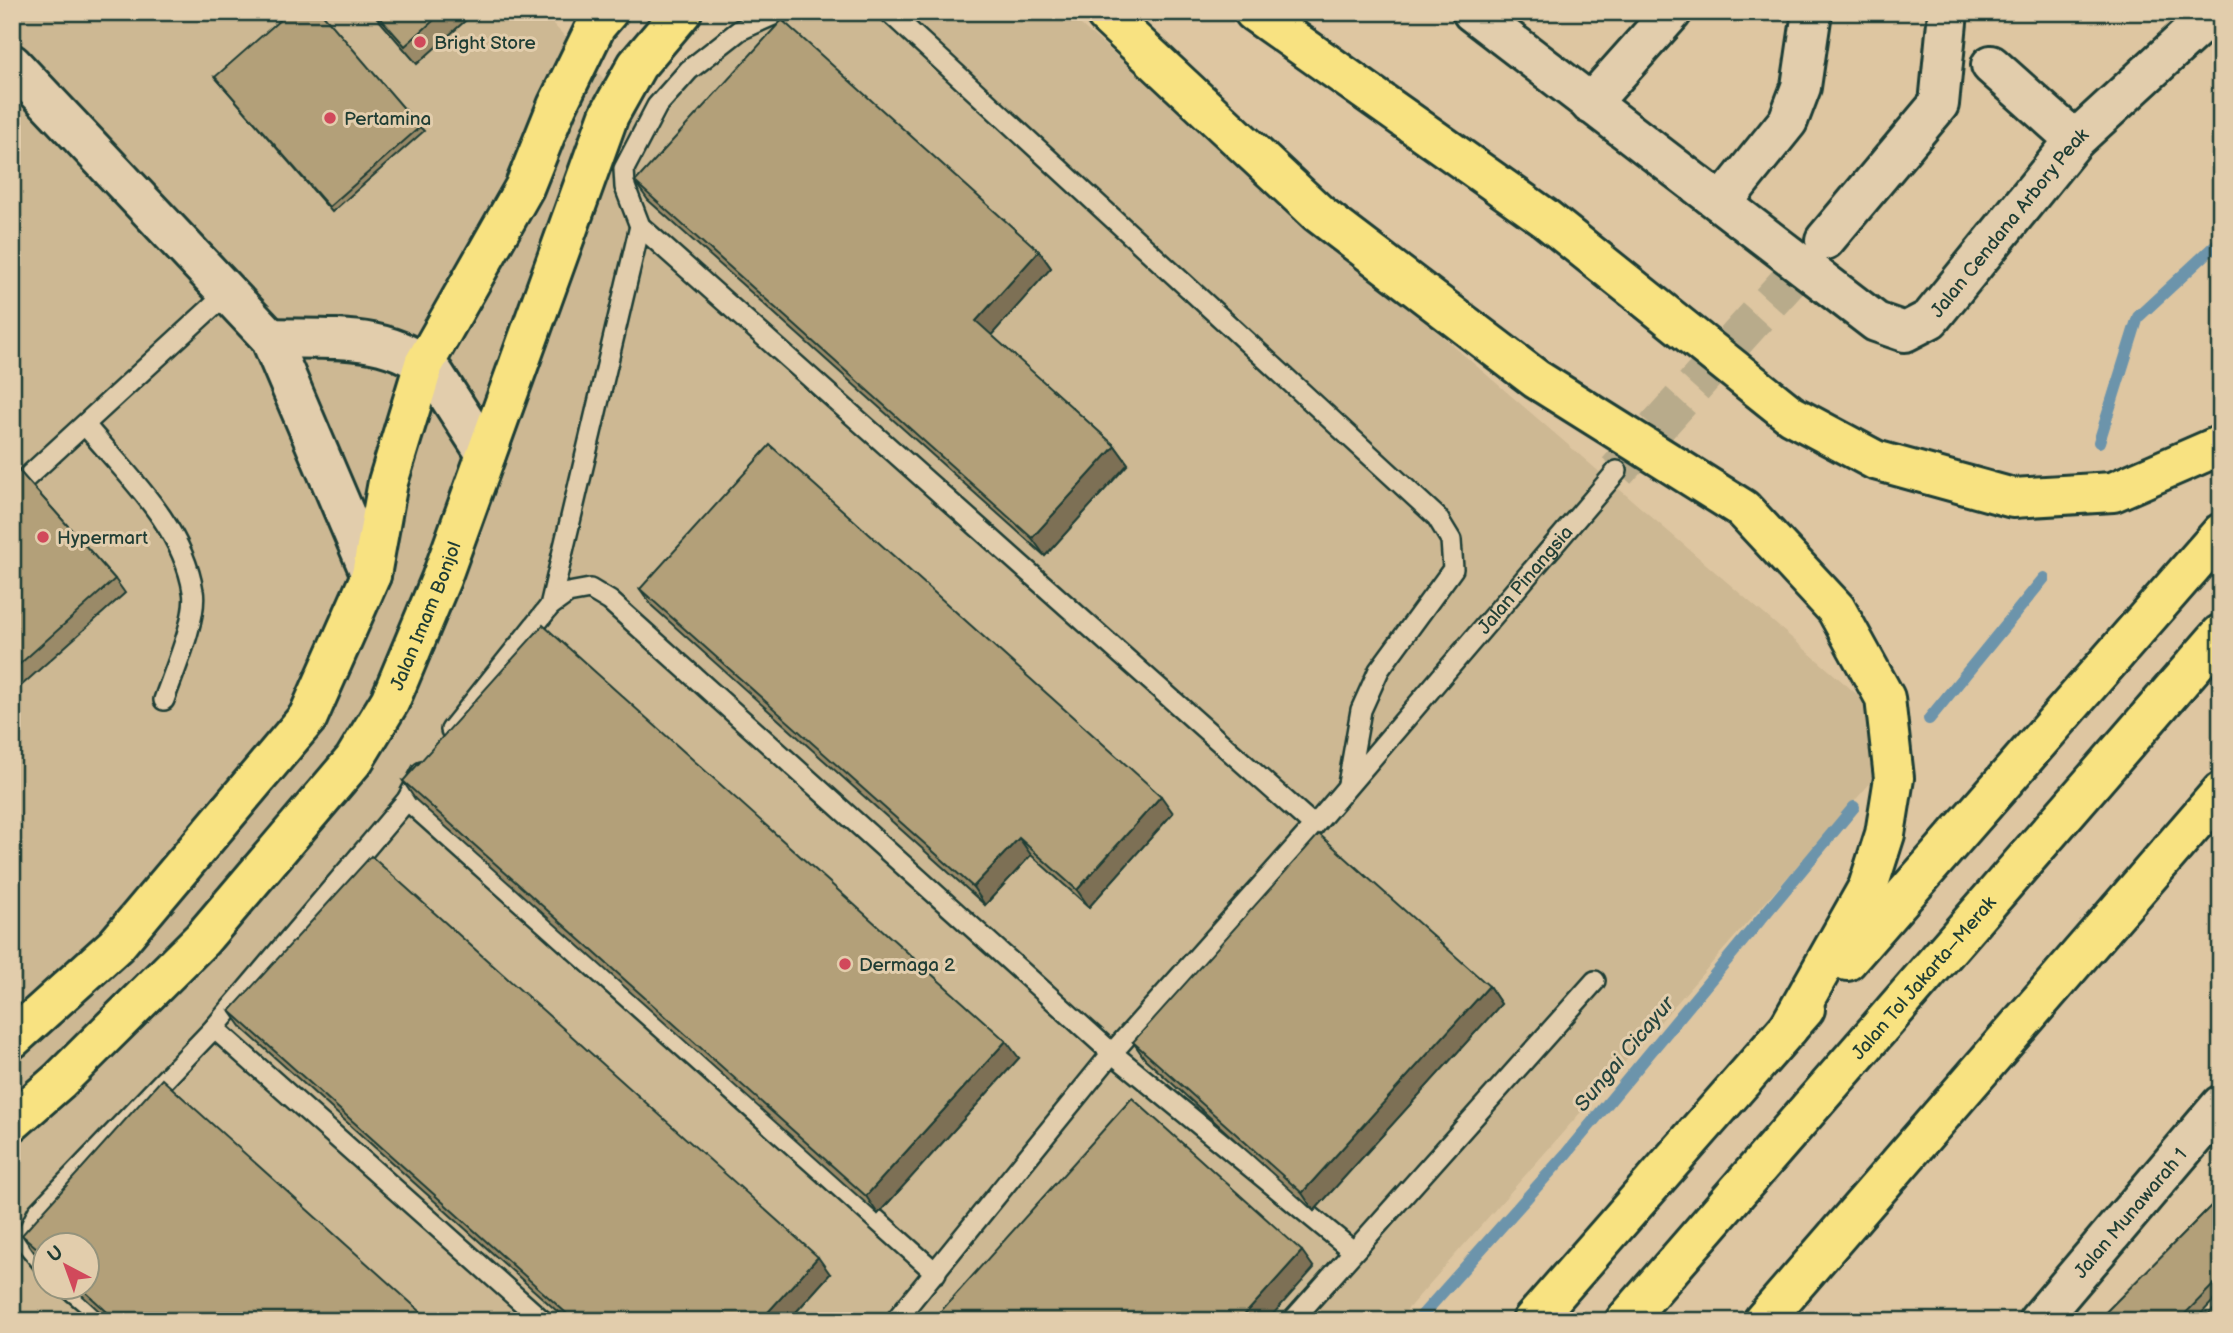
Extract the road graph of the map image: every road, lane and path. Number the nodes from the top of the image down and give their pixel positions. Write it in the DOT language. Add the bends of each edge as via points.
graph roads {
  1 [pos="608,12"];
  2 [pos="682,12"];
  3 [pos="780,12"];
  4 [pos="888,12"];
  5 [pos="1254,12"];
  6 [pos="1472,12"];
  7 [pos="1672,12"];
  8 [pos="1812,12"];
  9 [pos="1948,12"];
  10 [pos="2214,12"];
  11 [pos="1103,14"];
  12 [pos="12,64"];
  13 [pos="1992,65"];
  14 [pos="1590,104"];
  15 [pos="2075,140"];
  16 [pos="1722,203"];
  17 [pos="640,226"];
  18 [pos="1825,240"];
  19 [pos="226,295"];
  20 [pos="270,338"];
  21 [pos="424,364"];
  22 [pos="85,425"];
  23 [pos="2221,445"];
  24 [pos="486,454"];
  25 [pos="1617,471"];
  26 [pos="24,480"];
  27 [pos="2221,533"];
  28 [pos="371,575"];
  29 [pos="550,607"];
  30 [pos="2221,634"];
  31 [pos="164,700"];
  32 [pos="1348,785"];
  33 [pos="2221,792"];
  34 [pos="407,800"];
  35 [pos="1314,826"];
  36 [pos="1595,981"];
  37 [pos="214,1028"];
  38 [pos="1788,1029"];
  39 [pos="12,1039"];
  40 [pos="1112,1053"];
  41 [pos="2221,1105"];
  42 [pos="12,1122"];
  43 [pos="32,1250"];
  44 [pos="1353,1251"];
  45 [pos="936,1273"];
  46 [pos="86,1302"];
  47 [pos="107,1321"];
  48 [pos="543,1321"];
  49 [pos="895,1321"];
  50 [pos="1293,1321"];
  51 [pos="1532,1321"];
  52 [pos="1625,1321"];
  53 [pos="1763,1321"];
  54 [pos="2038,1321"];
  1 -- 21 [label="main road" via="596,26 563,94 524,188"];
  2 -- 24 [label="main road, Jalan Imam Bonjol" via="637,65 609,115"];
  3 -- 17 [label="lane" via="740,30 689,71 657,106 624,169 625,187"];
  4 -- 32 [label="lane" via="1437,517 1451,540 1453,569 1379,670 1361,710"];
  5 -- 23 [label="main road" via="1545,218 1791,415 1875,460 2013,498 2113,492"];
  6 -- 14 [label="street, Jalan Cendana Arbory Peak"];
  7 -- 14 [label="street"];
  8 -- 16 [label="street" via="1801,87 1788,121"];
  9 -- 18 [label="street" via="1939,104"];
  10 -- 15 [label="street, Jalan Cendana Arbory Peak"];
  11 -- 38 [label="main road" via="1318,213 1536,379 1743,509 1836,609 1885,698 1894,778 1885,834 1868,887"];
  12 -- 19 [label="street"];
  13 -- 15 [label="street"];
  14 -- 16 [label="street, Jalan Cendana Arbory Peak"];
  15 -- 16 [label="street, Jalan Cendana Arbory Peak" via="1930,319 1905,332 1876,323"];
  17 -- 29 [label="lane"];
  17 -- 35 [label="lane"];
  19 -- 20 [label="street"];
  19 -- 22 [label="lane"];
  20 -- 21 [label="street" via="383,343"];
  20 -- 28 [label="street"];
  21 -- 24 [label="street"];
  21 -- 28 [label="main road" via="388,482"];
  22 -- 26 [label="lane"];
  22 -- 31 [label="lane" via="146,498 177,545 194,592 184,646"];
  24 -- 42 [label="main road, Jalan Imam Bonjol" via="404,670 354,760 201,939"];
  25 -- 32 [label="lane, Jalan Pinangsia"];
  27 -- 38 [label="main road"];
  28 -- 39 [label="main road" via="308,717 116,945"];
  29 -- 34 [label="lane" via="436,748"];
  29 -- 40 [label="lane" via="568,593 590,589 610,601"];
  30 -- 52 [label="main road, Jalan Tol Jakarta–Merak"];
  32 -- 35 [label="lane, Jalan Pinangsia"];
  33 -- 53 [label="main road"];
  34 -- 37 [label="lane"];
  34 -- 45 [label="lane"];
  35 -- 40 [label="lane, Jalan Pinangsia"];
  36 -- 44 [label="lane"];
  37 -- 43 [label="lane" via="38,1212 27,1244"];
  37 -- 48 [label="lane"];
  38 -- 51 [label="main road"];
  40 -- 44 [label="lane"];
  40 -- 45 [label="lane, Jalan Pinangsia"];
  41 -- 54 [label="street, Jalan Munawarah 1"];
  44 -- 50 [label="lane"];
  45 -- 49 [label="lane, Jalan Pinangsia"];
  46 -- 47 [label="lane"];
}
